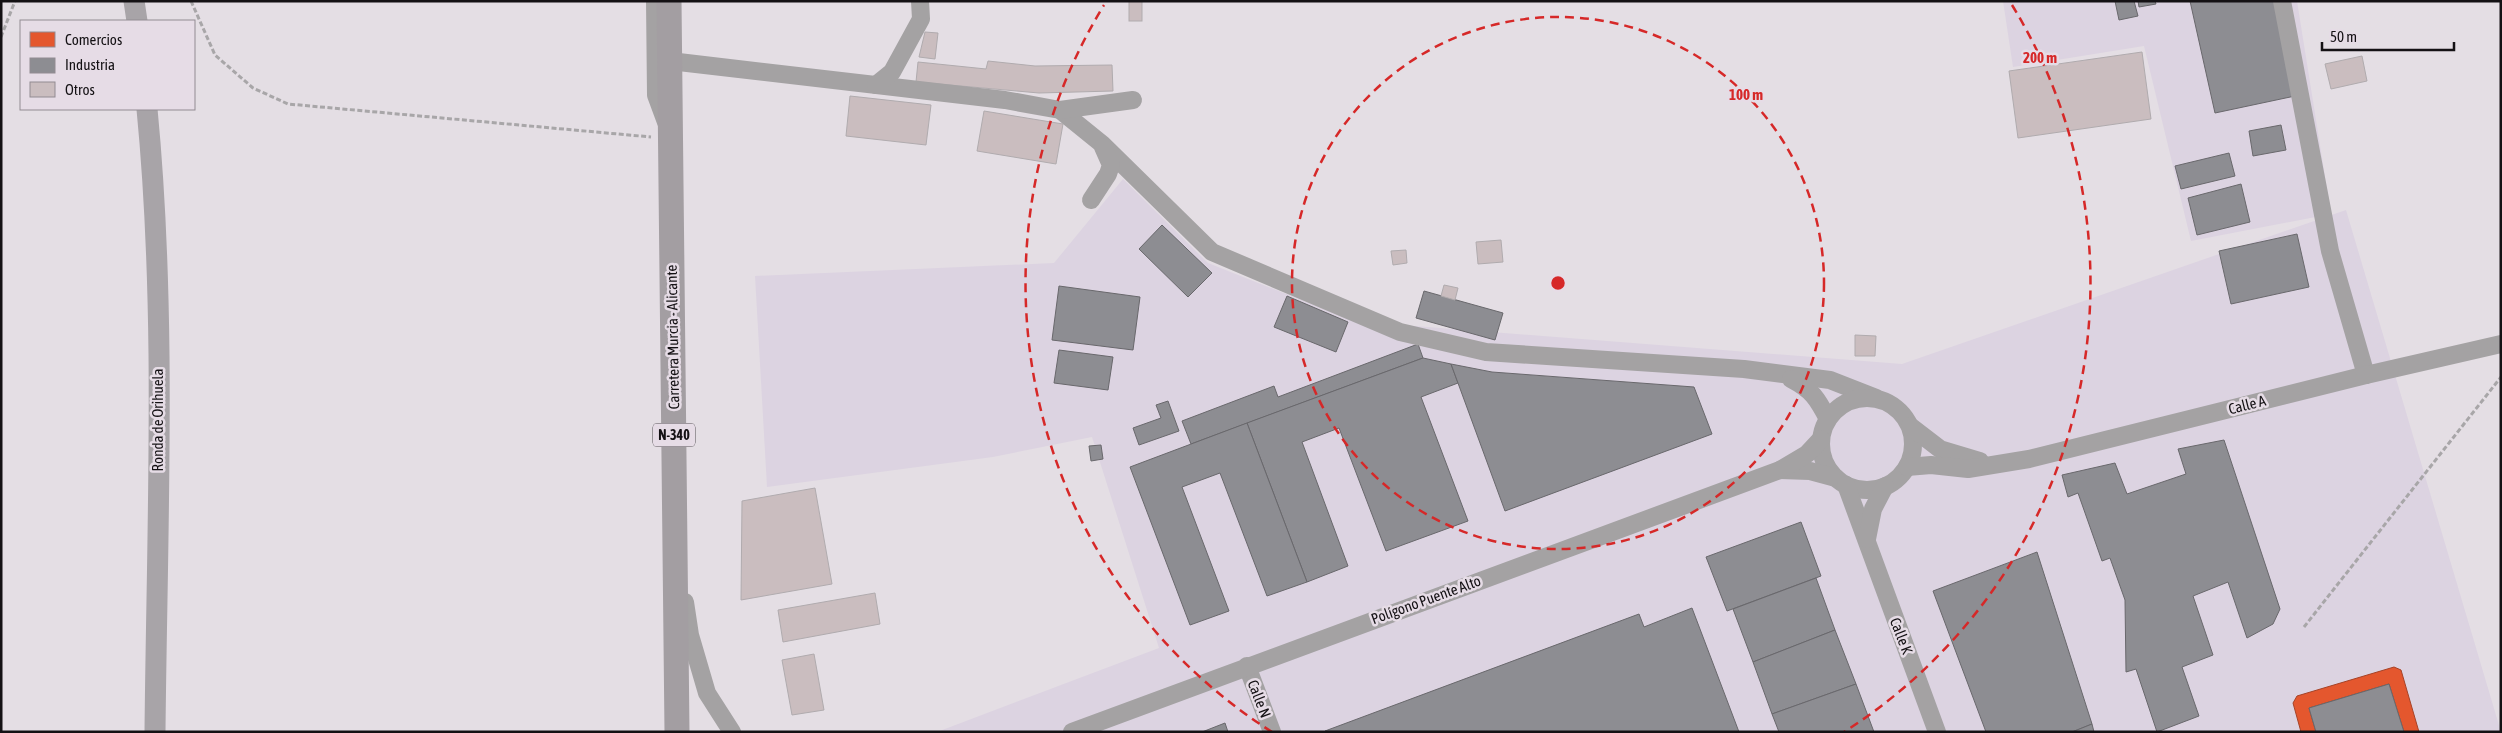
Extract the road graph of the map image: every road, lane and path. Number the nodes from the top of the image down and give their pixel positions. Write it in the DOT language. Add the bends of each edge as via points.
graph roads {
  1 [pos="15,1"];
  2 [pos="134,1"];
  3 [pos="191,1"];
  4 [pos="655,1"];
  5 [pos="670,1"];
  6 [pos="920,1"];
  7 [pos="2282,1"];
  8 [pos="137,20"];
  9 [pos="1,36"];
  10 [pos="670,61"];
  11 [pos="876,85"];
  12 [pos="1133,100"];
  13 [pos="147,110"];
  14 [pos="1060,110"];
  15 [pos="671,137"];
  16 [pos="1102,144"];
  17 [pos="1091,200"];
  18 [pos="2501,344"];
  19 [pos="1784,375"];
  20 [pos="2366,375"];
  21 [pos="2501,377"];
  22 [pos="1876,398"];
  23 [pos="1828,418"];
  24 [pos="1910,426"];
  25 [pos="1821,439"];
  26 [pos="1992,464"];
  27 [pos="1907,467"];
  28 [pos="1780,470"];
  29 [pos="1841,482"];
  30 [pos="1885,486"];
  31 [pos="674,522"];
  32 [pos="1867,539"];
  33 [pos="2304,627"];
  34 [pos="1247,666"];
  35 [pos="155,732"];
  36 [pos="676,732"];
  37 [pos="732,732"];
  38 [pos="1072,732"];
  39 [pos="1272,732"];
  40 [pos="1937,732"];
  1 -- 9 [label="path"];
  2 -- 8 [label="main road"];
  3 -- 15 [label="path" via="216,55 253,88 288,104"];
  4 -- 15 [label="street" via="656,95"];
  5 -- 10 [label="highway, Carretera Murcia - Alicante / N-340"];
  6 -- 11 [label="street" via="921,19 892,72"];
  7 -- 20 [label="street" via="2330,251"];
  10 -- 11 [label="street"];
  10 -- 15 [label="highway, Carretera Murcia - Alicante / N-340"];
  11 -- 14 [label="street" via="1005,100"];
  12 -- 14 [label="street"];
  13 -- 35 [label="main road, Ronda de Orihuela" via="155,187 158,412"];
  14 -- 16 [label="street"];
  15 -- 31 [label="highway, Carretera Murcia - Alicante / N-340"];
  16 -- 17 [label="street" via="1111,165"];
  16 -- 19 [label="street" via="1212,252 1400,332 1486,352 1744,369"];
  18 -- 20 [label="street, Calle A"];
  19 -- 22 [label="street" via="1830,380"];
  19 -- 23 [label="street" via="1808,388"];
  20 -- 26 [label="street, Calle A" via="2029,459"];
  21 -- 33 [label="path"];
  22 -- 23 [label="street" via="1849,401"];
  22 -- 24 [label="street" via="1890,404"];
  23 -- 25 [label="street, Polígono Puente Alto"];
  24 -- 26 [label="street" via="1940,449"];
  24 -- 27 [label="street" via="1913,447"];
  25 -- 28 [label="street, Polígono Puente Alto" via="1807,454"];
  25 -- 29 [label="street" via="1824,460"];
  26 -- 27 [label="street, Calle A" via="1968,469 1931,465"];
  27 -- 30 [label="street"];
  28 -- 29 [label="street, Polígono Puente Alto" via="1810,471"];
  28 -- 34 [label="street, Polígono Puente Alto"];
  29 -- 30 [label="street, Polígono Puente Alto" via="1859,489"];
  29 -- 32 [label="street, Calle K"];
  30 -- 32 [label="street" via="1873,509"];
  31 -- 36 [label="highway, Carretera Murcia - Alicante / N-340"];
  31 -- 37 [label="street" via="690,635 707,693"];
  32 -- 40 [label="street, Calle K"];
  34 -- 38 [label="street, Polígono Puente Alto"];
  34 -- 39 [label="street, Calle N"];
}
